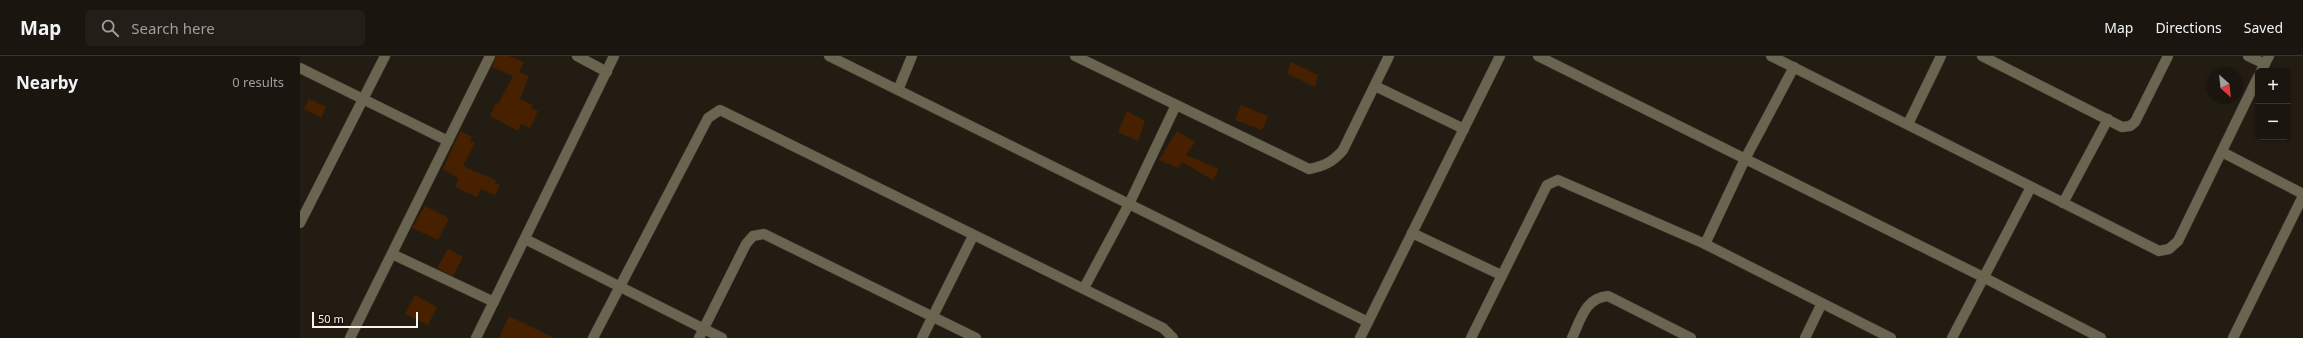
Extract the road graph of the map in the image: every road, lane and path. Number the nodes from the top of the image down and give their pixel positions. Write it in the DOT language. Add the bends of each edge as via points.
graph roads {
  1 [pos="386,56"];
  2 [pos="490,56"];
  3 [pos="577,56"];
  4 [pos="614,56"];
  5 [pos="829,56"];
  6 [pos="912,56"];
  7 [pos="1074,56"];
  8 [pos="1389,56"];
  9 [pos="1500,56"];
  10 [pos="1538,56"];
  11 [pos="1771,56"];
  12 [pos="1941,56"];
  13 [pos="1982,56"];
  14 [pos="2168,56"];
  15 [pos="2248,56"];
  16 [pos="2265,64"];
  17 [pos="1794,67"];
  18 [pos="300,68"];
  19 [pos="606,72"];
  20 [pos="2255,84"];
  21 [pos="1375,86"];
  22 [pos="898,90"];
  23 [pos="363,100"];
  24 [pos="1176,105"];
  25 [pos="2108,119"];
  26 [pos="1908,124"];
  27 [pos="1464,129"];
  28 [pos="448,141"];
  29 [pos="2222,152"];
  30 [pos="1746,159"];
  31 [pos="2031,188"];
  32 [pos="2303,195"];
  33 [pos="2063,203"];
  34 [pos="1128,204"];
  35 [pos="300,223"];
  36 [pos="1412,233"];
  37 [pos="973,236"];
  38 [pos="525,239"];
  39 [pos="1705,244"];
  40 [pos="392,254"];
  41 [pos="1501,275"];
  42 [pos="1984,277"];
  43 [pos="619,287"];
  44 [pos="1084,288"];
  45 [pos="494,302"];
  46 [pos="1822,304"];
  47 [pos="933,316"];
  48 [pos="1368,322"];
  49 [pos="701,333"];
  50 [pos="478,337"];
  51 [pos="350,338"];
  52 [pos="593,338"];
  53 [pos="722,338"];
  54 [pos="922,338"];
  55 [pos="976,338"];
  56 [pos="1173,338"];
  57 [pos="1360,338"];
  58 [pos="1471,338"];
  59 [pos="1572,338"];
  60 [pos="1691,338"];
  61 [pos="1805,338"];
  62 [pos="1891,338"];
  63 [pos="1952,338"];
  64 [pos="2100,338"];
  65 [pos="2233,338"];
  1 -- 23 [label="street"];
  2 -- 28 [label="street"];
  3 -- 19 [label="street"];
  4 -- 19 [label="street"];
  5 -- 22 [label="street"];
  6 -- 22 [label="street"];
  7 -- 24 [label="street"];
  8 -- 21 [label="street"];
  9 -- 27 [label="street"];
  10 -- 30 [label="street"];
  11 -- 17 [label="street"];
  12 -- 26 [label="street"];
  13 -- 25 [label="street"];
  14 -- 25 [label="street" via="2135,122 2122,127"];
  15 -- 16 [label="street"];
  17 -- 26 [label="street"];
  17 -- 30 [label="street"];
  18 -- 23 [label="street"];
  19 -- 38 [label="street"];
  20 -- 29 [label="street"];
  21 -- 24 [label="street" via="1343,150 1334,160 1309,169"];
  21 -- 27 [label="street"];
  22 -- 34 [label="street"];
  23 -- 28 [label="street"];
  23 -- 35 [label="street"];
  24 -- 34 [label="street"];
  25 -- 33 [label="street"];
  26 -- 31 [label="street"];
  27 -- 36 [label="street"];
  28 -- 40 [label="street"];
  29 -- 32 [label="street"];
  29 -- 33 [label="street" via="2178,241 2169,249 2159,251"];
  30 -- 39 [label="street"];
  30 -- 42 [label="street"];
  31 -- 33 [label="street"];
  31 -- 42 [label="street"];
  32 -- 65 [label="street"];
  34 -- 44 [label="street"];
  34 -- 48 [label="street"];
  36 -- 41 [label="street"];
  36 -- 48 [label="street"];
  37 -- 43 [label="street" via="720,110 708,118"];
  37 -- 44 [label="street"];
  37 -- 47 [label="street"];
  38 -- 43 [label="street"];
  38 -- 45 [label="street"];
  39 -- 41 [label="street" via="1558,180 1547,184"];
  39 -- 46 [label="street"];
  40 -- 45 [label="street"];
  40 -- 51 [label="street"];
  41 -- 58 [label="street"];
  42 -- 63 [label="street"];
  42 -- 64 [label="street"];
  43 -- 49 [label="street"];
  43 -- 52 [label="street"];
  44 -- 56 [label="street" via="1163,328"];
  45 -- 50 [label="street"];
  46 -- 61 [label="street"];
  46 -- 62 [label="street"];
  47 -- 49 [label="street" via="764,234 753,236 746,244"];
  47 -- 54 [label="street"];
  47 -- 55 [label="street"];
  48 -- 57 [label="street"];
  49 -- 53 [label="street"];
  59 -- 60 [label="street" via="1589,304 1597,297 1608,296"];
}
